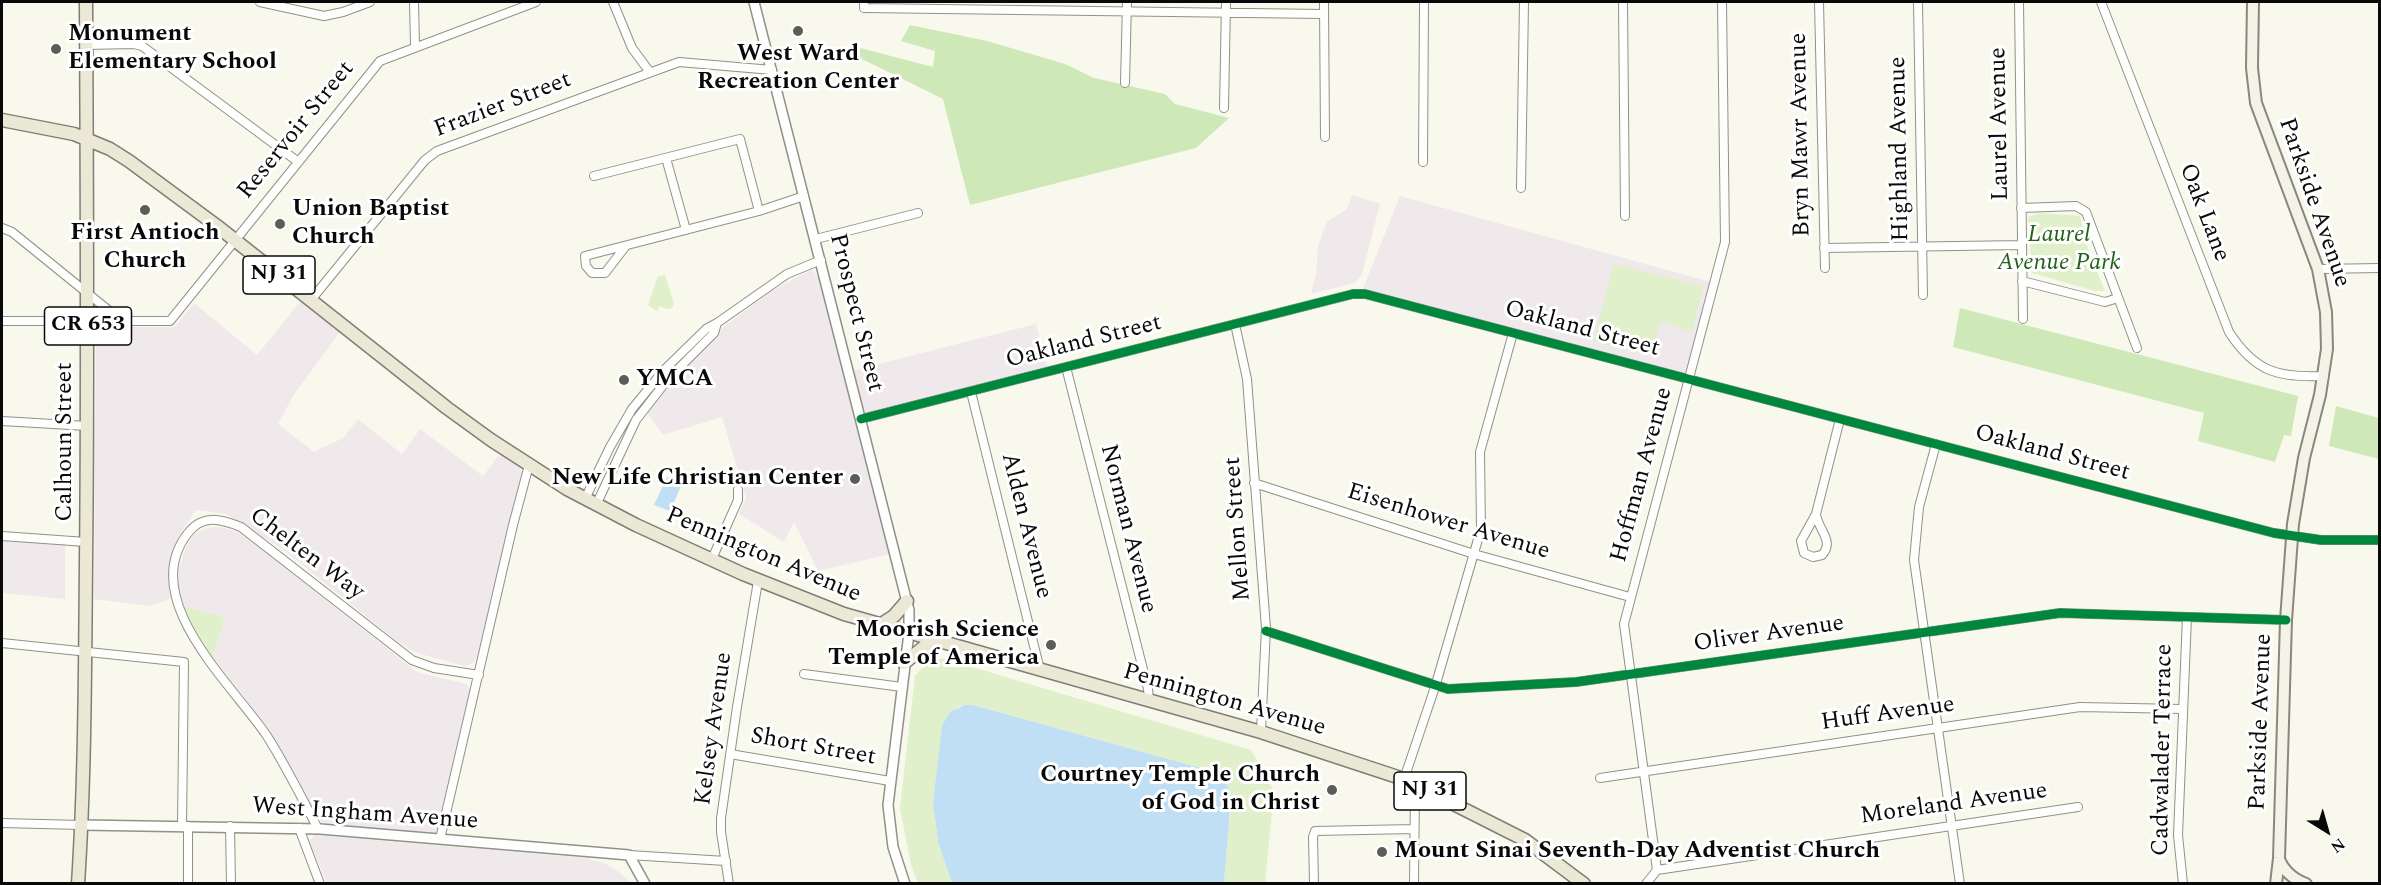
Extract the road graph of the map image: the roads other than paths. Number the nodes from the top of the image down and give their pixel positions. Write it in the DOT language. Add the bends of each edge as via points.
graph roads {
  1 [pos="86,2"];
  2 [pos="260,2"];
  3 [pos="370,2"];
  4 [pos="414,2"];
  5 [pos="536,2"];
  6 [pos="613,2"];
  7 [pos="754,2"];
  8 [pos="1127,2"];
  9 [pos="1226,2"];
  10 [pos="1324,2"];
  11 [pos="1424,2"];
  12 [pos="1524,2"];
  13 [pos="1623,2"];
  14 [pos="1722,2"];
  15 [pos="1820,2"];
  16 [pos="1918,2"];
  17 [pos="2019,2"];
  18 [pos="2101,2"];
  19 [pos="2253,2"];
  20 [pos="864,5"];
  21 [pos="1126,11"];
  22 [pos="1225,13"];
  23 [pos="1324,14"];
  24 [pos="86,45"];
  25 [pos="415,46"];
  26 [pos="772,70"];
  27 [pos="649,71"];
  28 [pos="1125,83"];
  29 [pos="1224,108"];
  30 [pos="2,120"];
  31 [pos="1325,137"];
  32 [pos="88,139"];
  33 [pos="666,158"];
  34 [pos="297,161"];
  35 [pos="1423,162"];
  36 [pos="594,176"];
  37 [pos="1521,188"];
  38 [pos="804,196"];
  39 [pos="2021,208"];
  40 [pos="759,211"];
  41 [pos="918,213"];
  42 [pos="1625,216"];
  43 [pos="2,228"];
  44 [pos="686,230"];
  45 [pos="816,239"];
  46 [pos="234,240"];
  47 [pos="2022,245"];
  48 [pos="1923,246"];
  49 [pos="625,247"];
  50 [pos="1824,248"];
  51 [pos="821,260"];
  52 [pos="1825,268"];
  53 [pos="2379,268"];
  54 [pos="2318,269"];
  55 [pos="2022,280"];
  56 [pos="88,293"];
  57 [pos="1923,295"];
  58 [pos="2118,298"];
  59 [pos="311,300"];
  60 [pos="2023,319"];
  61 [pos="2,321"];
  62 [pos="88,321"];
  63 [pos="123,322"];
  64 [pos="717,323"];
  65 [pos="1235,324"];
  66 [pos="1513,333"];
  67 [pos="2137,348"];
  68 [pos="1066,368"];
  69 [pos="2324,376"];
  70 [pos="1689,378"];
  71 [pos="971,392"];
  72 [pos="861,419"];
  73 [pos="1840,419"];
  74 [pos="2,421"];
  75 [pos="87,426"];
  76 [pos="1936,444"];
  77 [pos="529,465"];
  78 [pos="1254,483"];
  79 [pos="738,490"];
  80 [pos="590,502"];
  81 [pos="1816,514"];
  82 [pos="2,536"];
  83 [pos="2292,537"];
  84 [pos="2379,540"];
  85 [pos="86,542"];
  86 [pos="1474,554"];
  87 [pos="712,559"];
  88 [pos="758,581"];
  89 [pos="1630,597"];
  90 [pos="907,601"];
  91 [pos="2187,617"];
  92 [pos="2286,620"];
  93 [pos="880,625"];
  94 [pos="1266,631"];
  95 [pos="1923,632"];
  96 [pos="909,633"];
  97 [pos="937,641"];
  98 [pos="2,643"];
  99 [pos="85,651"];
  100 [pos="904,663"];
  101 [pos="1040,670"];
  102 [pos="804,674"];
  103 [pos="479,675"];
  104 [pos="1630,675"];
  105 [pos="902,687"];
  106 [pos="1435,687"];
  107 [pos="1149,700"];
  108 [pos="2182,709"];
  109 [pos="1937,728"];
  110 [pos="1261,732"];
  111 [pos="730,754"];
  112 [pos="1644,770"];
  113 [pos="1600,778"];
  114 [pos="890,781"];
  115 [pos="1410,781"];
  116 [pos="2078,807"];
  117 [pos="2,823"];
  118 [pos="82,825"];
  119 [pos="185,826"];
  120 [pos="230,826"];
  121 [pos="1951,826"];
  122 [pos="299,828"];
  123 [pos="318,829"];
  124 [pos="1413,829"];
  125 [pos="440,839"];
  126 [pos="629,855"];
  127 [pos="2279,858"];
  128 [pos="726,861"];
  129 [pos="1657,870"];
  130 [pos="78,884"];
  131 [pos="188,884"];
  132 [pos="231,884"];
  133 [pos="320,884"];
  134 [pos="645,884"];
  135 [pos="729,884"];
  136 [pos="905,884"];
  137 [pos="1314,884"];
  138 [pos="1414,884"];
  139 [pos="1584,884"];
  140 [pos="1646,884"];
  141 [pos="1960,884"];
  142 [pos="2183,884"];
  143 [pos="2276,884"];
  144 [pos="2306,884"];
  1 -- 24 [label="main road, Calhoun Street / CR 653"];
  2 -- 3 [label="street" via="324,16"];
  4 -- 25 [label="street"];
  5 -- 25 [label="street, Reservoir Street"];
  6 -- 27 [label="street" via="632,48"];
  7 -- 26 [label="street, Prospect Street"];
  8 -- 21 [label="street"];
  9 -- 22 [label="street"];
  10 -- 23 [label="street"];
  11 -- 35 [label="street"];
  12 -- 37 [label="street"];
  13 -- 42 [label="street"];
  14 -- 70 [label="street, Hoffman Avenue" via="1725,242"];
  15 -- 50 [label="street, Bryn Mawr Avenue"];
  16 -- 48 [label="street, Highland Avenue"];
  17 -- 39 [label="street, Laurel Avenue"];
  18 -- 69 [label="street, Oak Lane" via="2229,332 2247,357 2263,368 2291,377"];
  19 -- 54 [label="main road, Parkside Avenue" via="2256,104"];
  20 -- 21 [label="street"];
  21 -- 22 [label="street"];
  21 -- 28 [label="street"];
  22 -- 23 [label="street"];
  22 -- 29 [label="street"];
  23 -- 31 [label="street"];
  24 -- 32 [label="main road, Calhoun Street / CR 653"];
  24 -- 34 [label="street" via="142,46"];
  25 -- 34 [label="street, Reservoir Street" via="380,61"];
  26 -- 27 [label="street, Frazier Street" via="678,62"];
  26 -- 38 [label="street, Prospect Street"];
  27 -- 59 [label="street, Frazier Street" via="437,151"];
  30 -- 32 [label="main road, Pennington Avenue / NJ 31"];
  32 -- 46 [label="main road, Pennington Avenue / NJ 31" via="129,161"];
  32 -- 56 [label="main road, Calhoun Street / CR 653"];
  33 -- 36 [label="street"];
  33 -- 40 [label="street" via="740,139"];
  33 -- 44 [label="street"];
  34 -- 46 [label="street, Reservoir Street"];
  38 -- 40 [label="street"];
  38 -- 45 [label="street, Prospect Street"];
  39 -- 47 [label="street, Laurel Avenue"];
  39 -- 58 [label="street" via="2082,208"];
  40 -- 44 [label="street"];
  41 -- 45 [label="street"];
  43 -- 56 [label="street"];
  44 -- 49 [label="street"];
  45 -- 51 [label="street, Prospect Street"];
  46 -- 59 [label="main road, Pennington Avenue / NJ 31"];
  46 -- 63 [label="street, Reservoir Street" via="170,321"];
  47 -- 48 [label="street"];
  47 -- 55 [label="street, Laurel Avenue"];
  48 -- 50 [label="street"];
  48 -- 57 [label="street, Highland Avenue"];
  49 -- 49 [label="street" via="585,256 585,266 592,273 605,273"];
  50 -- 52 [label="street, Bryn Mawr Avenue"];
  51 -- 64 [label="street" via="787,274"];
  51 -- 72 [label="street, Prospect Street"];
  53 -- 54 [label="street"];
  54 -- 69 [label="main road, Parkside Avenue" via="2328,330"];
  55 -- 58 [label="street" via="2105,302"];
  55 -- 60 [label="street, Laurel Avenue"];
  56 -- 62 [label="main road, Calhoun Street / CR 653"];
  56 -- 63 [label="street"];
  58 -- 67 [label="street"];
  59 -- 77 [label="main road, Pennington Avenue / NJ 31" via="447,408"];
  61 -- 62 [label="street"];
  62 -- 63 [label="street"];
  62 -- 75 [label="main road, Calhoun Street / CR 653"];
  64 -- 80 [label="street" via="714,333 668,379 636,420"];
  64 -- 80 [label="street" via="706,329 638,402 610,447"];
  65 -- 66 [label="street, Oakland Street" via="1365,294"];
  65 -- 68 [label="street, Oakland Street"];
  65 -- 78 [label="street, Mellon Street" via="1247,380"];
  66 -- 70 [label="street, Oakland Street"];
  66 -- 86 [label="street" via="1479,452 1482,522"];
  68 -- 71 [label="street, Oakland Street"];
  68 -- 107 [label="street, Norman Avenue"];
  69 -- 83 [label="main road, Parkside Avenue" via="2303,464"];
  70 -- 73 [label="street, Oakland Street"];
  70 -- 89 [label="street, Hoffman Avenue"];
  71 -- 72 [label="street, Oakland Street"];
  71 -- 101 [label="street, Alden Avenue"];
  72 -- 90 [label="street, Prospect Street"];
  73 -- 76 [label="street, Oakland Street"];
  73 -- 81 [label="street"];
  74 -- 75 [label="street"];
  75 -- 85 [label="main road, Calhoun Street / CR 653"];
  76 -- 83 [label="street, Oakland Street"];
  76 -- 95 [label="street" via="1919,507 1914,560"];
  77 -- 80 [label="main road, Pennington Avenue / NJ 31"];
  77 -- 103 [label="street"];
  78 -- 86 [label="street, Eisenhower Avenue"];
  78 -- 94 [label="street, Mellon Street"];
  79 -- 87 [label="street" via="738,501"];
  80 -- 87 [label="main road, Pennington Avenue / NJ 31"];
  81 -- 81 [label="street" via="1801,542 1804,553 1813,557 1822,555 1828,544"];
  82 -- 85 [label="street"];
  83 -- 84 [label="street, Oakland Street"];
  83 -- 92 [label="main road, Parkside Avenue"];
  85 -- 99 [label="main road, Calhoun Street / CR 653"];
  86 -- 89 [label="street, Eisenhower Avenue"];
  86 -- 106 [label="street"];
  87 -- 88 [label="main road, Pennington Avenue / NJ 31"];
  88 -- 93 [label="main road, Pennington Avenue / NJ 31" via="818,606"];
  88 -- 111 [label="street, Kelsey Avenue"];
  89 -- 104 [label="street, Hoffman Avenue" via="1624,624"];
  90 -- 93 [label="main road"];
  90 -- 96 [label="street, Prospect Street"];
  91 -- 92 [label="street, Oliver Avenue"];
  91 -- 95 [label="street, Oliver Avenue" via="2060,613"];
  91 -- 108 [label="street, Cadwalader Terrace"];
  92 -- 127 [label="main road, Parkside Avenue"];
  93 -- 96 [label="main road, Pennington Avenue / NJ 31"];
  94 -- 106 [label="street, Oliver Avenue"];
  94 -- 110 [label="street, Mellon Street"];
  95 -- 104 [label="street, Oliver Avenue"];
  95 -- 109 [label="street"];
  96 -- 97 [label="main road, Pennington Avenue / NJ 31"];
  96 -- 100 [label="street, Prospect Street"];
  97 -- 100 [label="main road"];
  97 -- 101 [label="main road, Pennington Avenue / NJ 31"];
  98 -- 99 [label="street"];
  99 -- 118 [label="main road, Calhoun Street / CR 653"];
  99 -- 119 [label="street" via="184,662"];
  100 -- 105 [label="street, Prospect Street"];
  101 -- 107 [label="main road, Pennington Avenue / NJ 31"];
  102 -- 105 [label="street"];
  103 -- 123 [label="street, Chelten Way" via="434,668 412,660 241,527 211,518 196,524 183,540 175,560 174,593 183,617 268,737"];
  103 -- 125 [label="street"];
  104 -- 106 [label="street, Oliver Avenue" via="1558,684"];
  104 -- 112 [label="street, Hoffman Avenue"];
  105 -- 114 [label="street, Prospect Street"];
  106 -- 115 [label="street"];
  107 -- 110 [label="main road, Pennington Avenue / NJ 31"];
  108 -- 109 [label="street, Huff Avenue" via="2080,707"];
  108 -- 142 [label="street, Cadwalader Terrace" via="2178,835"];
  109 -- 112 [label="street, Huff Avenue"];
  109 -- 121 [label="street"];
  110 -- 115 [label="main road, Pennington Avenue / NJ 31"];
  111 -- 114 [label="street, Short Street"];
  111 -- 128 [label="street, Kelsey Avenue" via="721,818"];
  112 -- 113 [label="street, Huff Avenue"];
  112 -- 129 [label="street, Hoffman Avenue"];
  114 -- 136 [label="street, Prospect Street" via="889,829"];
  115 -- 124 [label="street"];
  115 -- 139 [label="main road, Pennington Avenue / NJ 31" via="1525,840"];
  116 -- 121 [label="street, Moreland Avenue"];
  117 -- 118 [label="street, West Ingham Avenue"];
  118 -- 119 [label="street, West Ingham Avenue"];
  118 -- 130 [label="main road, Calhoun Street / CR 653"];
  119 -- 120 [label="street, West Ingham Avenue"];
  119 -- 131 [label="street"];
  120 -- 122 [label="street, West Ingham Avenue"];
  120 -- 132 [label="street"];
  121 -- 129 [label="street, Moreland Avenue"];
  121 -- 141 [label="street"];
  122 -- 123 [label="street, West Ingham Avenue"];
  122 -- 133 [label="street"];
  123 -- 125 [label="street, West Ingham Avenue"];
  124 -- 137 [label="street" via="1318,830 1314,833"];
  124 -- 138 [label="street"];
  125 -- 126 [label="street, West Ingham Avenue"];
  126 -- 128 [label="street, West Ingham Avenue"];
  126 -- 134 [label="street"];
  127 -- 143 [label="main road, Parkside Avenue"];
  127 -- 144 [label="main road" via="2286,872"];
  128 -- 135 [label="street, Kelsey Avenue"];
  129 -- 140 [label="street"];
}
